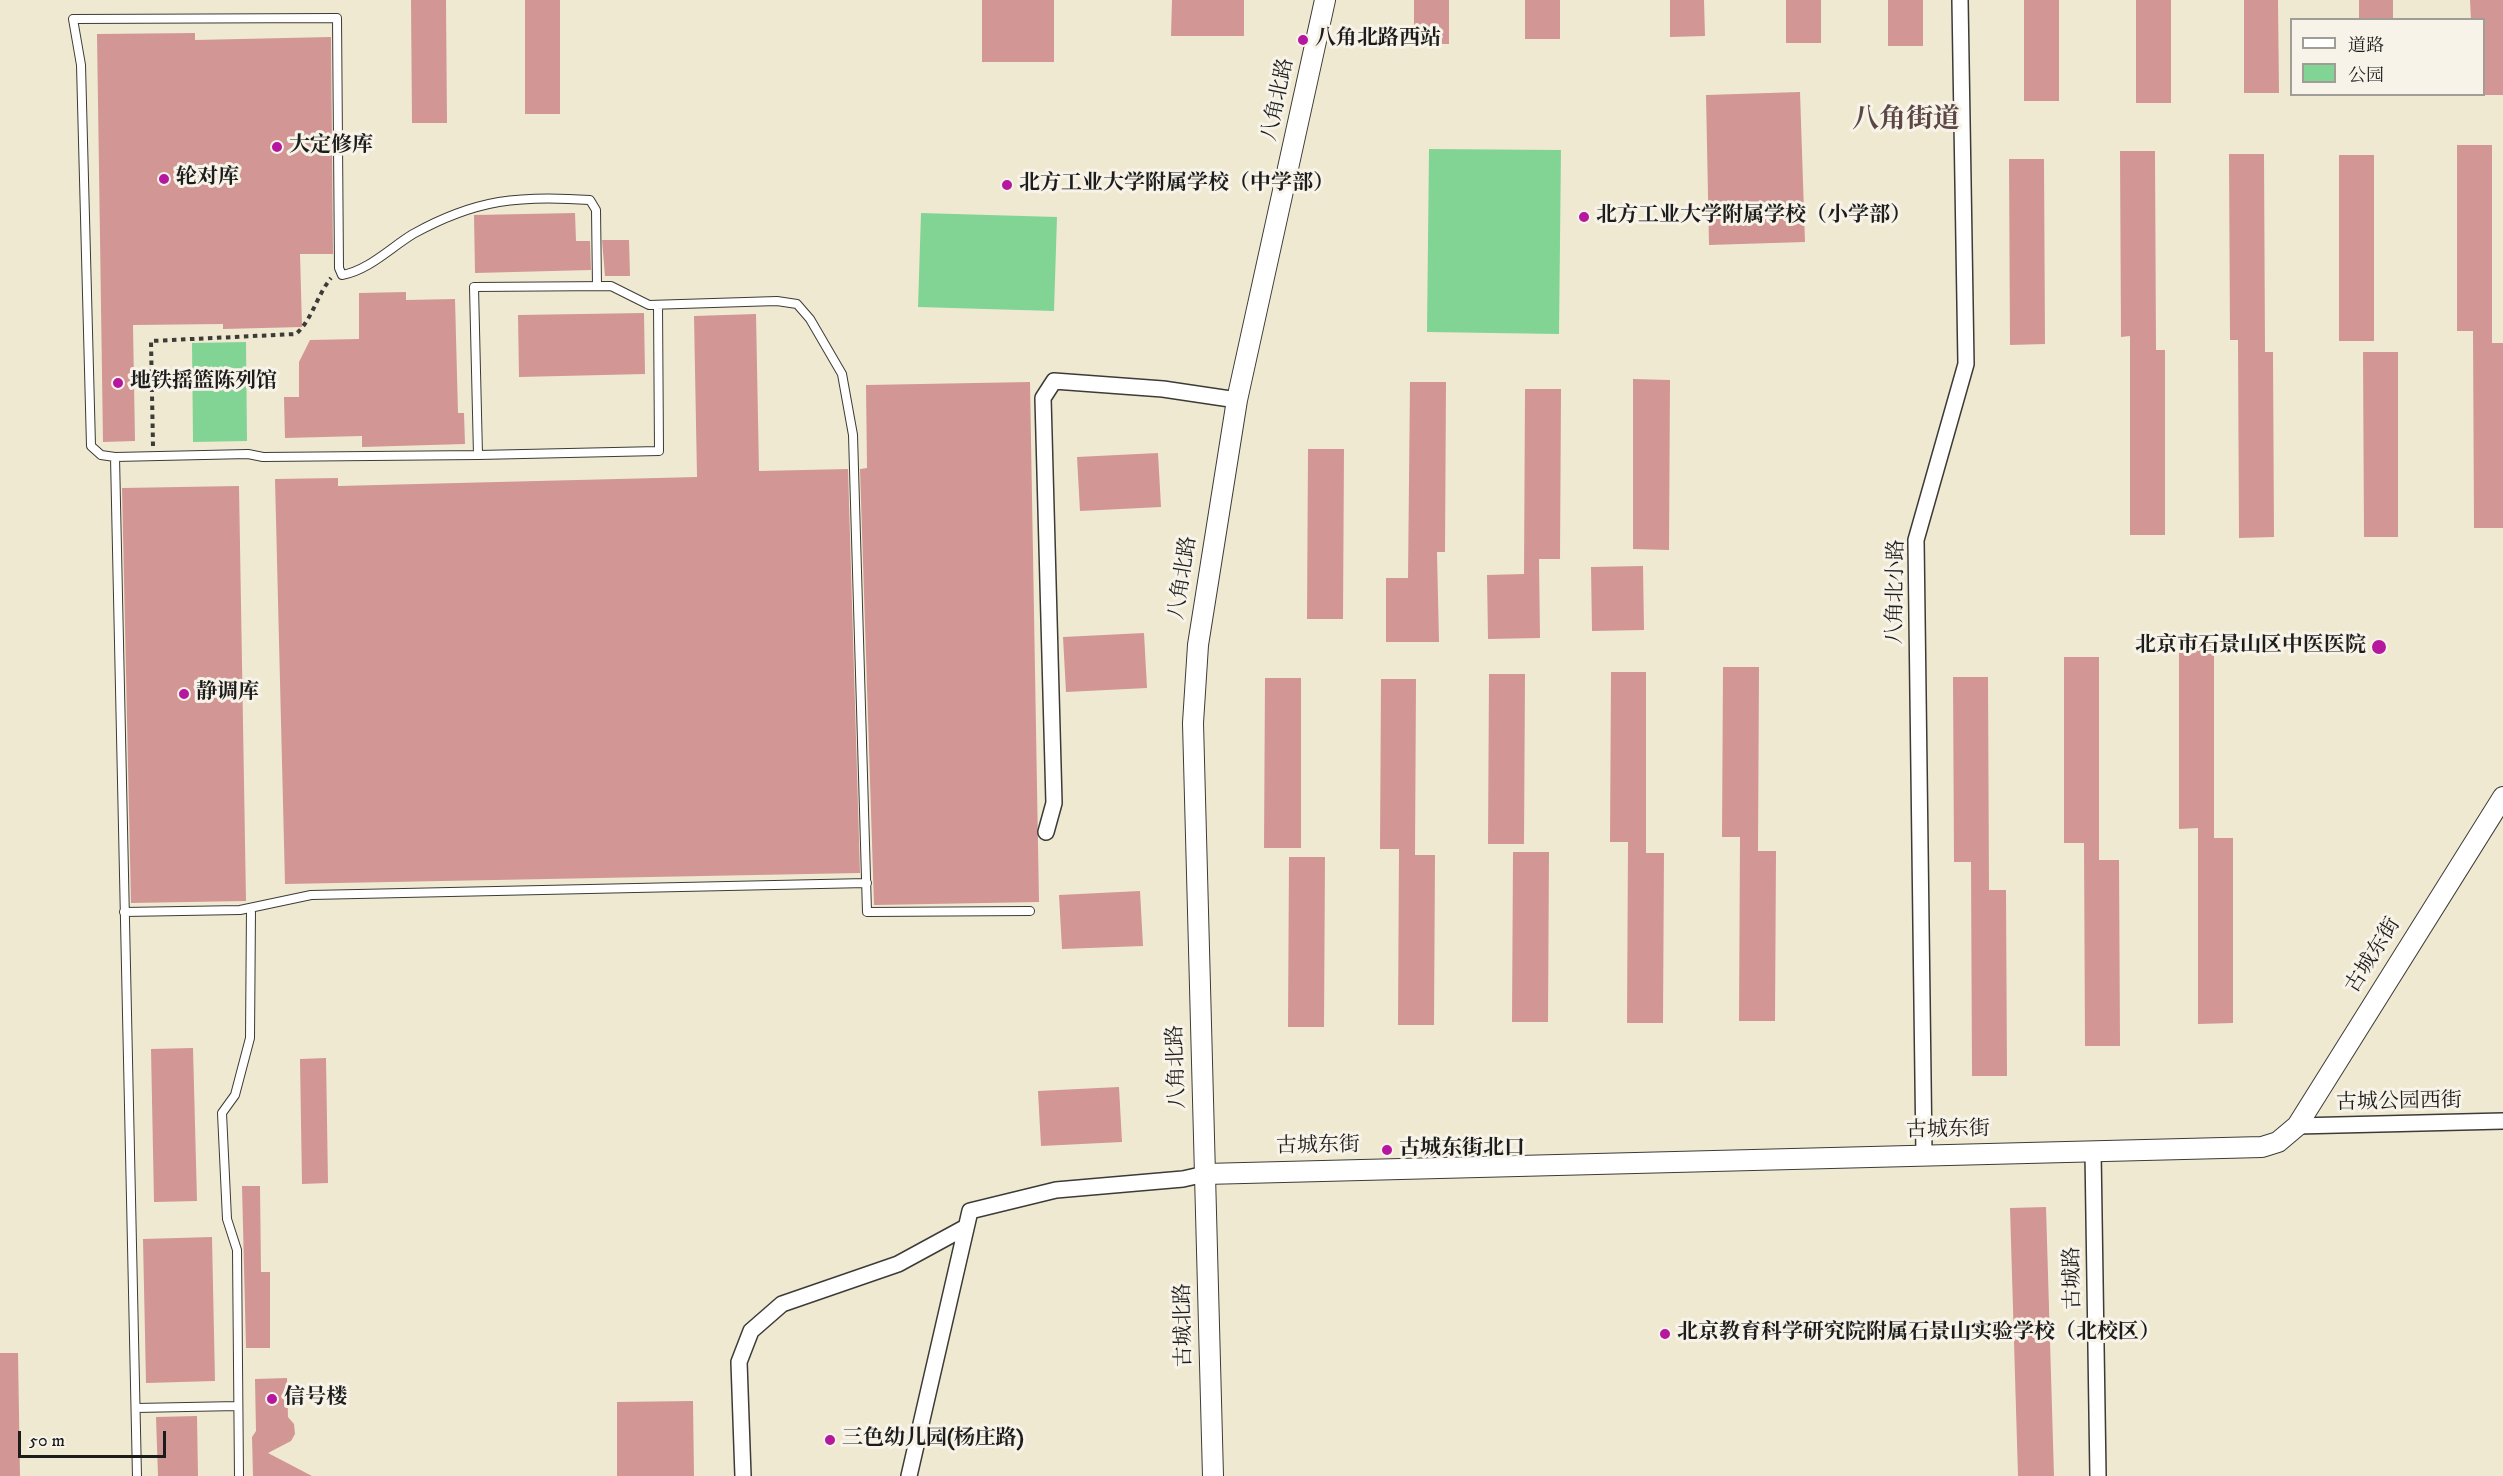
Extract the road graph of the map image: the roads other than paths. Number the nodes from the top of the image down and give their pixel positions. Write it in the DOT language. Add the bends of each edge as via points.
graph roads {
  1 [pos="1325,0"];
  2 [pos="1960,0"];
  3 [pos="597,286"];
  4 [pos="658,305"];
  5 [pos="1237,400"];
  6 [pos="478,455"];
  7 [pos="115,458"];
  8 [pos="2503,797"];
  9 [pos="1046,832"];
  10 [pos="867,883"];
  11 [pos="250,908"];
  12 [pos="1030,910"];
  13 [pos="124,912"];
  14 [pos="2503,1121"];
  15 [pos="2297,1126"];
  16 [pos="2093,1151"];
  17 [pos="1924,1155"];
  18 [pos="1205,1174"];
  19 [pos="966,1227"];
  20 [pos="238,1406"];
  21 [pos="136,1408"];
  22 [pos="137,1476"];
  23 [pos="239,1476"];
  24 [pos="742,1476"];
  25 [pos="909,1476"];
  26 [pos="1213,1476"];
  27 [pos="2098,1476"];
  1 -- 5 [label="street, 八角北路"];
  2 -- 17 [label="street, 八角北小路" via="1966,364 1916,540"];
  3 -- 4 [label="lane" via="611,286 649,305"];
  3 -- 6 [label="lane" via="474,287"];
  3 -- 7 [label="lane" via="596,210 590,200 537,196 486,203 413,235 356,272 342,275 337,18 73,19 81,65 91,447 101,455"];
  4 -- 6 [label="lane" via="659,451"];
  4 -- 10 [label="lane" via="777,301 797,304 842,374 853,435"];
  5 -- 9 [label="street" via="1054,381 1043,398 1054,803"];
  5 -- 18 [label="street, 八角北路" via="1198,645 1194,694"];
  6 -- 7 [label="lane"];
  7 -- 13 [label="lane"];
  8 -- 15 [label="street, 古城东街"];
  10 -- 11 [label="lane" via="311,895"];
  10 -- 12 [label="lane" via="867,912"];
  11 -- 13 [label="lane"];
  11 -- 20 [label="lane" via="249,1038 235,1095 222,1113 227,1219 237,1250"];
  13 -- 21 [label="lane"];
  14 -- 15 [label="street, 古城公园西街"];
  15 -- 16 [label="street, 古城东街" via="2278,1142 2262,1147"];
  16 -- 17 [label="street, 古城东街"];
  16 -- 27 [label="street, 古城路"];
  17 -- 18 [label="street, 古城东街"];
  18 -- 19 [label="street" via="1056,1190 970,1211"];
  18 -- 26 [label="street, 古城北路"];
  19 -- 24 [label="street" via="898,1264 782,1304 751,1331 739,1362"];
  19 -- 25 [label="street"];
  20 -- 21 [label="lane"];
  20 -- 23 [label="lane"];
  21 -- 22 [label="lane"];
}
